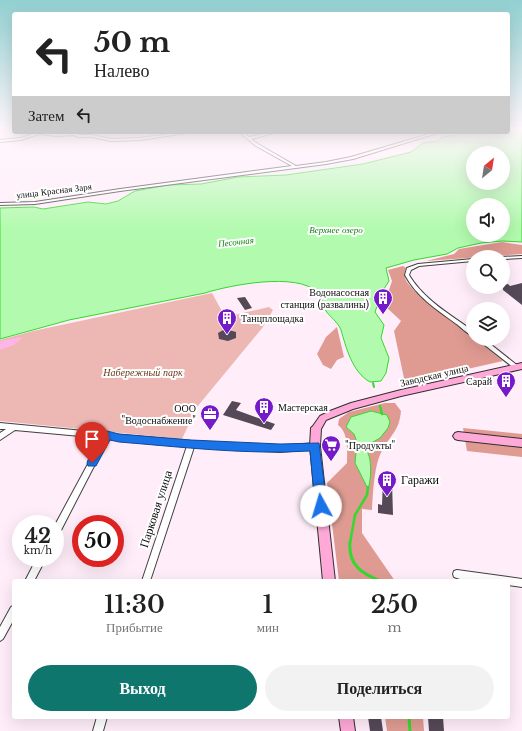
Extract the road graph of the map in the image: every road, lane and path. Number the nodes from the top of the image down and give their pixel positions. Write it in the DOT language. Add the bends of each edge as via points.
graph roads {
  1 [pos="287,162"];
  2 [pos="326,162"];
  3 [pos="295,167"];
  4 [pos="0,204"];
  5 [pos="522,257"];
  6 [pos="510,258"];
  7 [pos="466,261"];
  8 [pos="466,329"];
  9 [pos="489,346"];
  10 [pos="520,369"];
  11 [pos="0,426"];
  12 [pos="13,428"];
  13 [pos="107,435"];
  14 [pos="458,436"];
  15 [pos="0,437"];
  16 [pos="522,443"];
  17 [pos="191,444"];
  18 [pos="315,446"];
  19 [pos="64,516"];
  20 [pos="37,567"];
  21 [pos="457,574"];
  22 [pos="30,579"];
  23 [pos="147,579"];
  24 [pos="329,579"];
  25 [pos="493,579"];
  26 [pos="510,581"];
  27 [pos="522,583"];
  28 [pos="12,614"];
  29 [pos="0,636"];
  30 [pos="101,719"];
  31 [pos="346,719"];
  32 [pos="98,731"];
  33 [pos="348,731"];
  1 -- 3 [label="street"];
  2 -- 3 [label="street, улица Красная Заря"];
  3 -- 4 [label="street, улица Красная Заря" via="35,203"];
  5 -- 6 [label="street"];
  7 -- 8 [label="street" via="418,265 409,269 407,275 410,282 430,301"];
  9 -- 10 [label="street"];
  10 -- 18 [label="main road, Заводская улица" via="351,406 323,418 316,428"];
  11 -- 12 [label="street"];
  12 -- 13 [label="street"];
  12 -- 15 [label="street"];
  13 -- 17 [label="street"];
  13 -- 19 [label="street"];
  14 -- 16 [label="main road"];
  17 -- 18 [label="street" via="280,449"];
  17 -- 23 [label="street, Парковая улица"];
  18 -- 24 [label="main road, Заводская улица"];
  20 -- 22 [label="street"];
  21 -- 25 [label="street"];
  26 -- 27 [label="street"];
  28 -- 29 [label="street"];
  30 -- 32 [label="street"];
  31 -- 33 [label="main road"];
}
